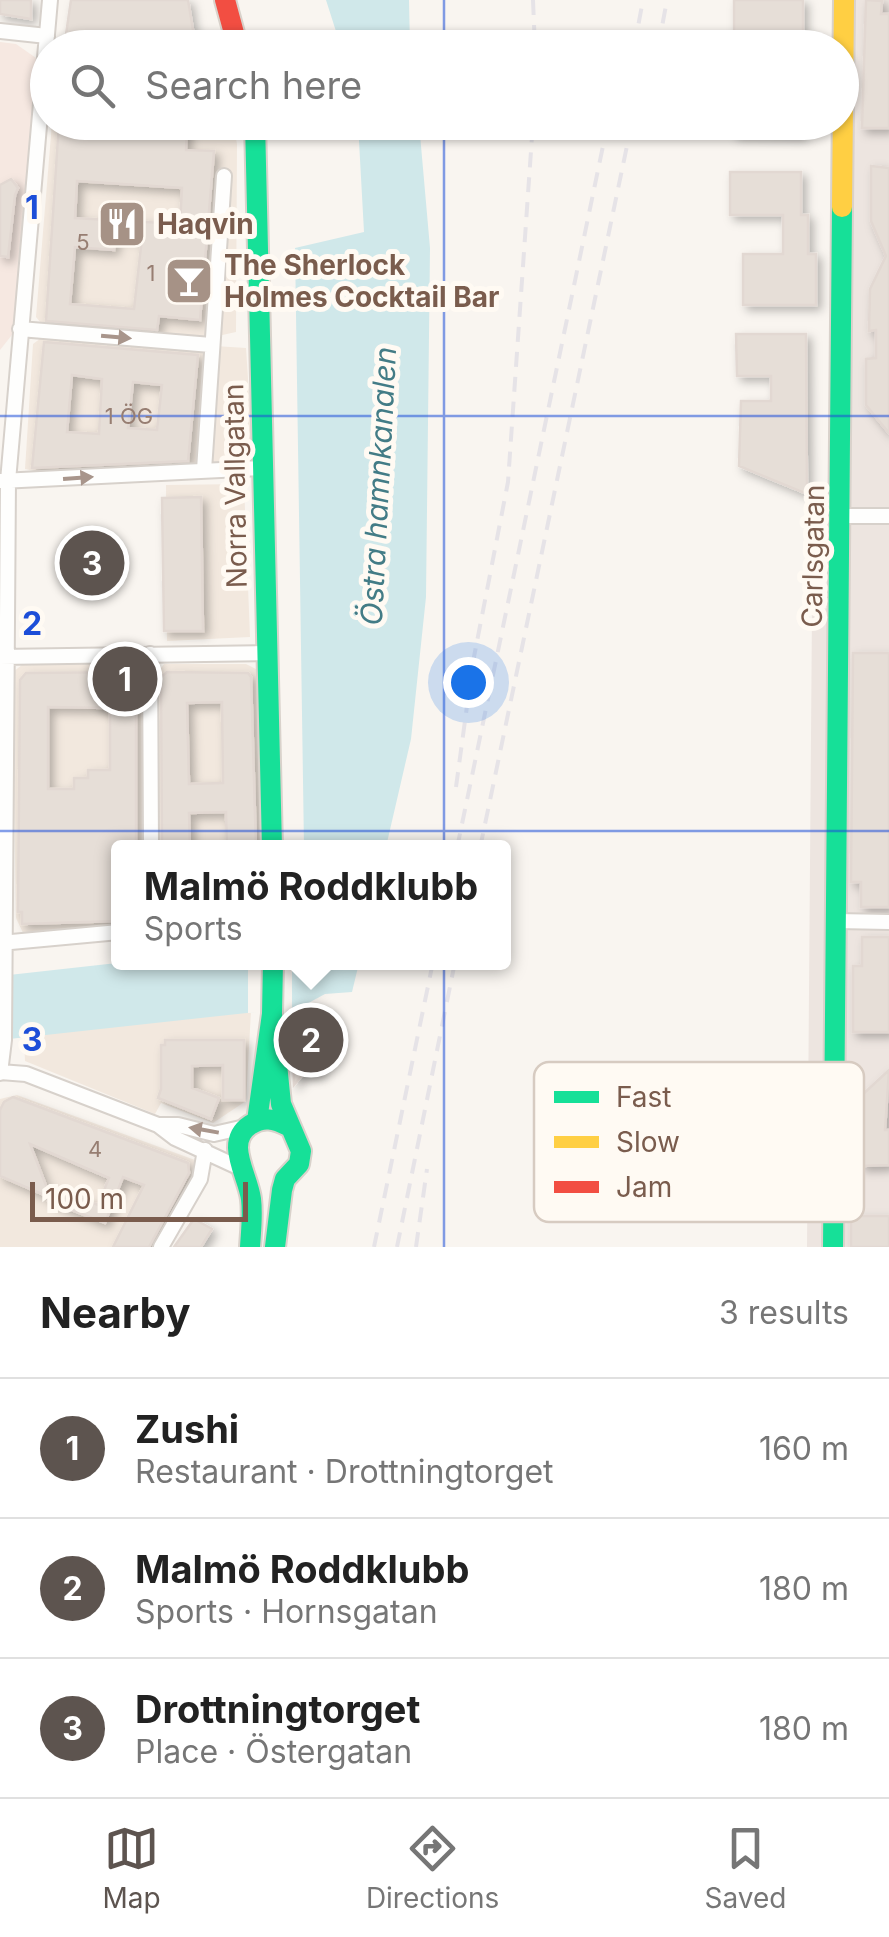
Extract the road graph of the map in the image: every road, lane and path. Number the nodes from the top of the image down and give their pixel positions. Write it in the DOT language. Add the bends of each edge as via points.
graph roads {
  1 [pos="50,0"];
  2 [pos="224,0"];
  3 [pos="844,0"];
  4 [pos="48,30"];
  5 [pos="233,30"];
  6 [pos="844,30"];
  7 [pos="0,31"];
  8 [pos="30,34"];
  9 [pos="37,140"];
  10 [pos="255,140"];
  11 [pos="843,140"];
  12 [pos="224,176"];
  13 [pos="20,329"];
  14 [pos="212,344"];
  15 [pos="261,468"];
  16 [pos="204,470"];
  17 [pos="4,481"];
  18 [pos="841,516"];
  19 [pos="889,516"];
  20 [pos="266,653"];
  21 [pos="150,654"];
  22 [pos="2,657"];
  23 [pos="2,799"];
  24 [pos="151,840"];
  25 [pos="272,840"];
  26 [pos="837,922"];
  27 [pos="889,922"];
  28 [pos="111,933"];
  29 [pos="1,943"];
  30 [pos="273,970"];
  31 [pos="272,1014"];
  32 [pos="836,1062"];
  33 [pos="0,1072"];
  34 [pos="253,1124"];
  35 [pos="158,1126"];
  36 [pos="288,1126"];
  37 [pos="206,1150"];
  38 [pos="242,1170"];
  39 [pos="286,1179"];
  40 [pos="834,1222"];
  41 [pos="843,1222"];
  42 [pos="161,1247"];
  43 [pos="250,1247"];
  44 [pos="275,1247"];
  45 [pos="833,1247"];
  46 [pos="843,1247"];
  1 -- 4 [label="street"];
  2 -- 5 [label="main road"];
  3 -- 6 [label="main road, Carlsgatan"];
  7 -- 8 [label="street"];
  9 -- 13 [label="street"];
  10 -- 15 [label="main road, Norra Vallgatan"];
  11 -- 18 [label="main road, Carlsgatan"];
  12 -- 14 [label="street, Norra Vallgatan"];
  13 -- 14 [label="street, one-way"];
  13 -- 17 [label="street"];
  14 -- 16 [label="street, Norra Vallgatan"];
  15 -- 16 [label="street"];
  15 -- 20 [label="main road, Norra Vallgatan"];
  17 -- 16 [label="street, one-way"];
  17 -- 22 [label="street"];
  18 -- 19 [label="street"];
  18 -- 26 [label="main road, Carlsgatan"];
  20 -- 21 [label="street"];
  20 -- 25 [label="main road, Norra Vallgatan"];
  21 -- 22 [label="street"];
  21 -- 24 [label="street"];
  22 -- 23 [label="street"];
  23 -- 29 [label="street"];
  26 -- 27 [label="street"];
  26 -- 32 [label="main road, Carlsgatan"];
  28 -- 29 [label="street"];
  29 -- 33 [label="street"];
  30 -- 31 [label="main road"];
  31 -- 34 [label="main road"];
  31 -- 36 [label="main road"];
  33 -- 35 [label="street" via="26,1074"];
  34 -- 35 [label="street, one-way" via="214,1134"];
  34 -- 36 [label="main road" via="273,1119"];
  34 -- 38 [label="main road" via="238,1142"];
  35 -- 37 [label="street"];
  36 -- 39 [label="main road" via="301,1151"];
  37 -- 38 [label="street"];
  37 -- 42 [label="street" via="200,1179"];
  38 -- 39 [label="main road" via="260,1183"];
  38 -- 43 [label="main road" via="252,1202"];
  39 -- 44 [label="main road"];
  40 -- 45 [label="main road, Carlsgatan"];
  41 -- 46 [label="main road, Carlsgatan"];
}
